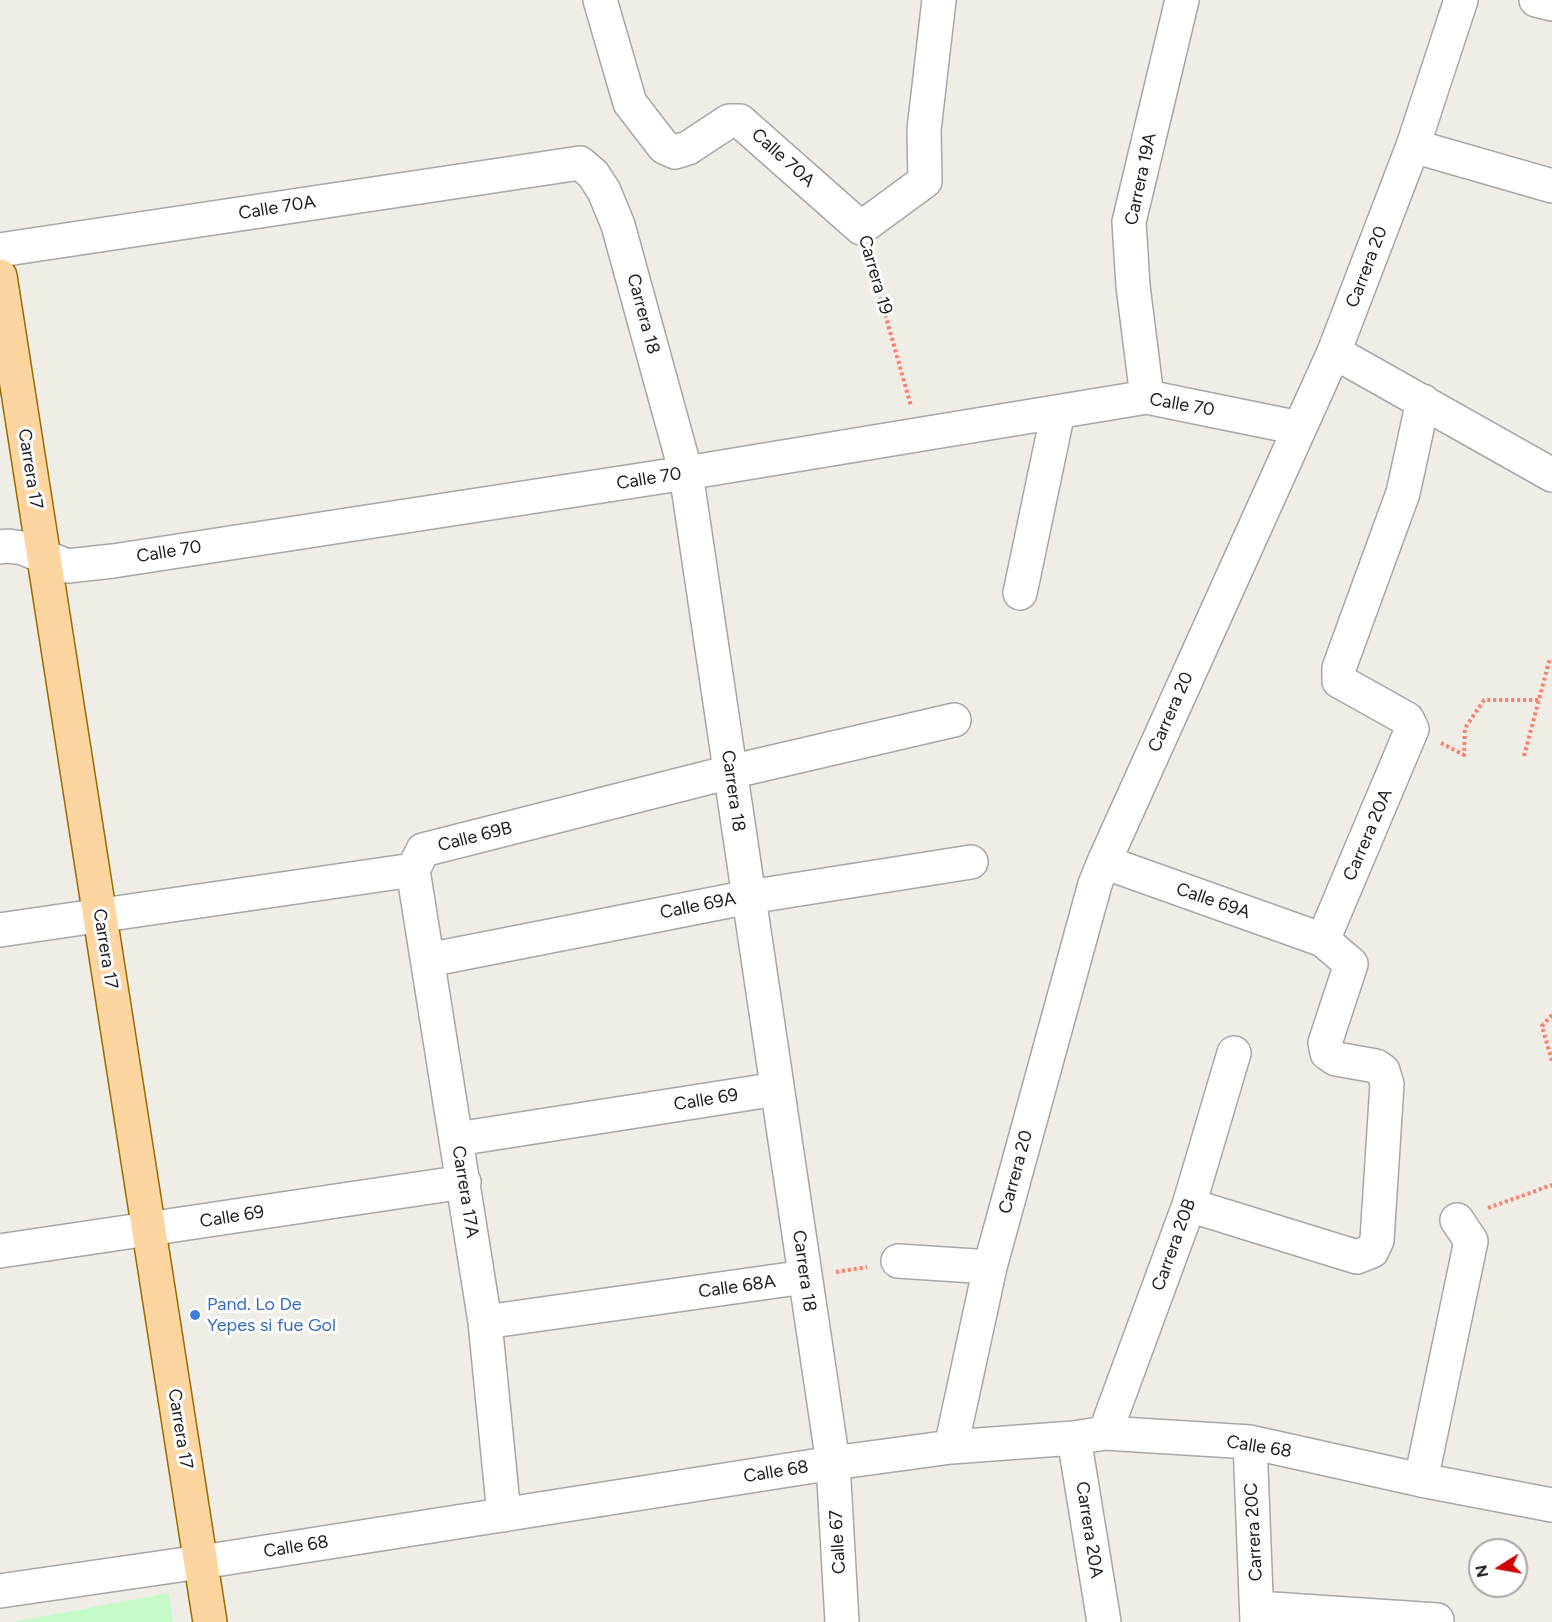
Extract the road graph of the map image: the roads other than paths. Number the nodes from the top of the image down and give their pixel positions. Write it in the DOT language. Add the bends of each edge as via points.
graph roads {
  1 [pos="600,0"];
  2 [pos="939,0"];
  3 [pos="1182,0"];
  4 [pos="1461,0"];
  5 [pos="1536,0"];
  6 [pos="1552,4"];
  7 [pos="1413,146"];
  8 [pos="553,167"];
  9 [pos="1552,186"];
  10 [pos="861,228"];
  11 [pos="0,250"];
  12 [pos="0,276"];
  13 [pos="1334,352"];
  14 [pos="1147,397"];
  15 [pos="1423,401"];
  16 [pos="1058,412"];
  17 [pos="1299,428"];
  18 [pos="686,473"];
  19 [pos="1552,475"];
  20 [pos="0,547"];
  21 [pos="44,556"];
  22 [pos="1020,592"];
  23 [pos="954,720"];
  24 [pos="730,772"];
  25 [pos="971,862"];
  26 [pos="1104,862"];
  27 [pos="413,870"];
  28 [pos="749,897"];
  29 [pos="99,916"];
  30 [pos="0,930"];
  31 [pos="1323,940"];
  32 [pos="428,960"];
  33 [pos="1234,1053"];
  34 [pos="777,1089"];
  35 [pos="457,1139"];
  36 [pos="464,1182"];
  37 [pos="1189,1204"];
  38 [pos="1457,1220"];
  39 [pos="149,1230"];
  40 [pos="0,1251"];
  41 [pos="898,1261"];
  42 [pos="990,1267"];
  43 [pos="805,1277"];
  44 [pos="485,1322"];
  45 [pos="1090,1435"];
  46 [pos="1250,1442"];
  47 [pos="951,1448"];
  48 [pos="833,1463"];
  49 [pos="1421,1480"];
  50 [pos="1552,1505"];
  51 [pos="504,1515"];
  52 [pos="200,1562"];
  53 [pos="0,1591"];
  54 [pos="1257,1615"];
  55 [pos="1437,1620"];
  56 [pos="210,1622"];
  57 [pos="842,1622"];
  58 [pos="1104,1622"];
  1 -- 10 [label="street, Calle 70A" via="630,103 664,147 675,152 688,148 729,121 740,121"];
  2 -- 10 [label="street, Carrera 19" via="924,130 925,181"];
  3 -- 14 [label="street, Carrera 19A" via="1129,222 1132,286"];
  4 -- 7 [label="street, Carrera 20"];
  5 -- 6 [label="street"];
  7 -- 9 [label="street"];
  7 -- 13 [label="street, Carrera 20"];
  8 -- 11 [label="street, Calle 70A"];
  8 -- 18 [label="street, Carrera 18" via="580,163 604,191 618,225"];
  12 -- 21 [label="main road, Carrera 17"];
  13 -- 15 [label="street"];
  13 -- 17 [label="street, Carrera 20"];
  14 -- 16 [label="street, Calle 70"];
  14 -- 17 [label="street, Calle 70"];
  15 -- 19 [label="street"];
  15 -- 31 [label="street, Carrera 20A" via="1403,493 1339,668 1339,681 1407,719 1412,729"];
  16 -- 18 [label="street, Calle 70"];
  16 -- 22 [label="street"];
  17 -- 26 [label="street, Carrera 20"];
  18 -- 21 [label="street, Calle 70" via="113,561 67,566"];
  18 -- 24 [label="street, Carrera 18"];
  20 -- 21 [label="street, Calle 70" via="23,548"];
  21 -- 29 [label="main road, Carrera 17"];
  23 -- 24 [label="street, Calle 69B"];
  24 -- 27 [label="street, Calle 69B" via="423,850"];
  24 -- 28 [label="street, Carrera 18"];
  25 -- 28 [label="street, Calle 69A"];
  26 -- 31 [label="street, Calle 69A"];
  26 -- 42 [label="street, Carrera 20"];
  27 -- 29 [label="street"];
  27 -- 32 [label="street, Carrera 17A"];
  28 -- 32 [label="street, Calle 69A"];
  28 -- 34 [label="street, Carrera 18"];
  29 -- 30 [label="street"];
  29 -- 39 [label="main road, Carrera 17"];
  31 -- 37 [label="street" via="1351,964 1325,1043 1328,1053 1336,1059 1376,1065 1383,1071 1387,1084 1377,1240 1372,1251 1357,1257"];
  32 -- 35 [label="street, Carrera 17A"];
  33 -- 37 [label="street, Carrera 20B"];
  34 -- 35 [label="street, Calle 69"];
  34 -- 43 [label="street, Carrera 18"];
  35 -- 36 [label="street, Carrera 17A"];
  36 -- 39 [label="street, Calle 69"];
  36 -- 44 [label="street, Carrera 17A"];
  37 -- 45 [label="street, Carrera 20B"];
  38 -- 49 [label="street" via="1471,1241"];
  39 -- 40 [label="street, Calle 69"];
  39 -- 52 [label="main road, Carrera 17"];
  41 -- 42 [label="street"];
  42 -- 47 [label="street, Carrera 20"];
  43 -- 44 [label="street, Calle 68A"];
  43 -- 48 [label="street, Carrera 18"];
  44 -- 51 [label="street, Carrera 17A"];
  45 -- 46 [label="street, Calle 68"];
  45 -- 47 [label="street, Calle 68"];
  45 -- 58 [label="street, Carrera 20A"];
  46 -- 49 [label="street, Calle 68"];
  46 -- 54 [label="street, Carrera 20C"];
  47 -- 48 [label="street, Calle 68"];
  48 -- 51 [label="street, Calle 68"];
  48 -- 57 [label="street, Calle 67"];
  49 -- 50 [label="street, Calle 68"];
  51 -- 52 [label="street, Calle 68"];
  52 -- 53 [label="street, Calle 68"];
  52 -- 56 [label="main road, Carrera 17"];
  54 -- 55 [label="street"];
}
